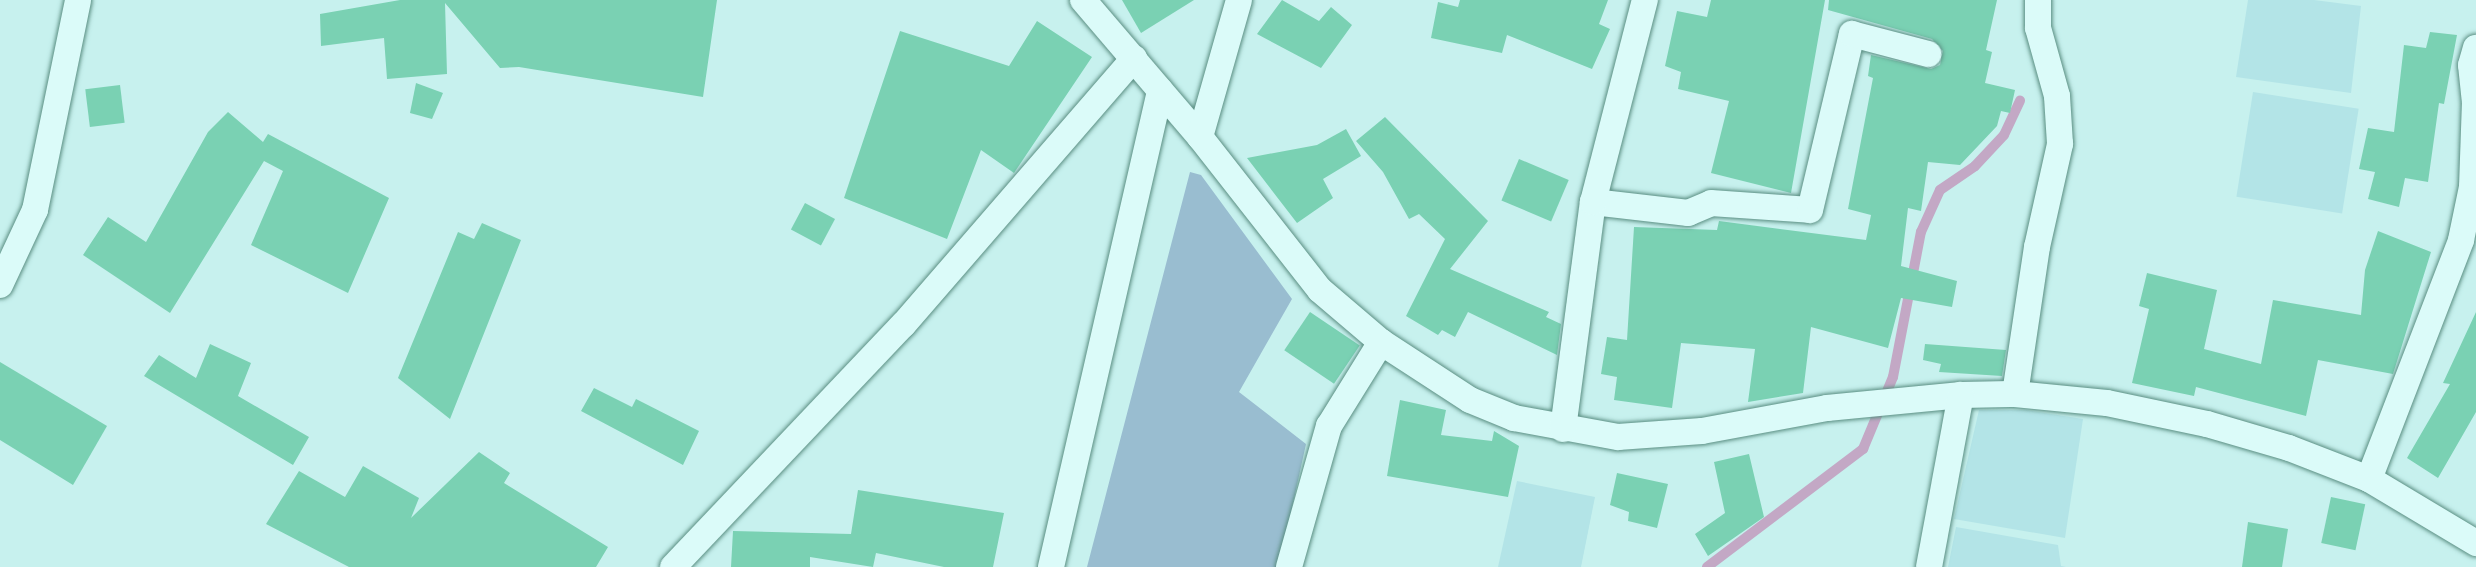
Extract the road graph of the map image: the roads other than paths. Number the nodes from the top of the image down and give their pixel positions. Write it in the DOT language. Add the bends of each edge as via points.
graph roads {
  1 [pos="78,0"];
  2 [pos="1083,0"];
  3 [pos="1239,0"];
  4 [pos="1645,0"];
  5 [pos="2038,0"];
  6 [pos="2476,48"];
  7 [pos="1928,54"];
  8 [pos="1134,58"];
  9 [pos="1160,90"];
  10 [pos="1200,137"];
  11 [pos="1593,202"];
  12 [pos="0,285"];
  13 [pos="1381,342"];
  14 [pos="2015,394"];
  15 [pos="1961,395"];
  16 [pos="1563,429"];
  17 [pos="2369,479"];
  18 [pos="2476,543"];
  19 [pos="2476,561"];
  20 [pos="673,567"];
  21 [pos="1051,567"];
  22 [pos="1289,567"];
  23 [pos="1929,567"];
  24 [pos="2474,567"];
  1 -- 12 [label="street" via="35,210"];
  2 -- 8 [label="street"];
  3 -- 10 [label="street"];
  4 -- 11 [label="street"];
  5 -- 14 [label="street" via="2039,28 2057,96 2060,144 2037,247"];
  6 -- 17 [label="street" via="2471,65 2475,103 2472,187 2461,240"];
  7 -- 11 [label="street" via="1852,34 1810,210 1711,203 1688,213"];
  8 -- 9 [label="street"];
  8 -- 20 [label="street" via="902,326"];
  9 -- 10 [label="street"];
  9 -- 21 [label="street"];
  10 -- 13 [label="street" via="1321,290"];
  11 -- 16 [label="street"];
  13 -- 16 [label="street" via="1469,400 1514,418"];
  13 -- 22 [label="street" via="1329,426"];
  14 -- 15 [label="street"];
  14 -- 17 [label="street" via="2106,403 2207,424"];
  15 -- 16 [label="street" via="1651,436 1618,438"];
  15 -- 23 [label="street"];
  17 -- 18 [label="street"];
  19 -- 24 [label="street"];
}
